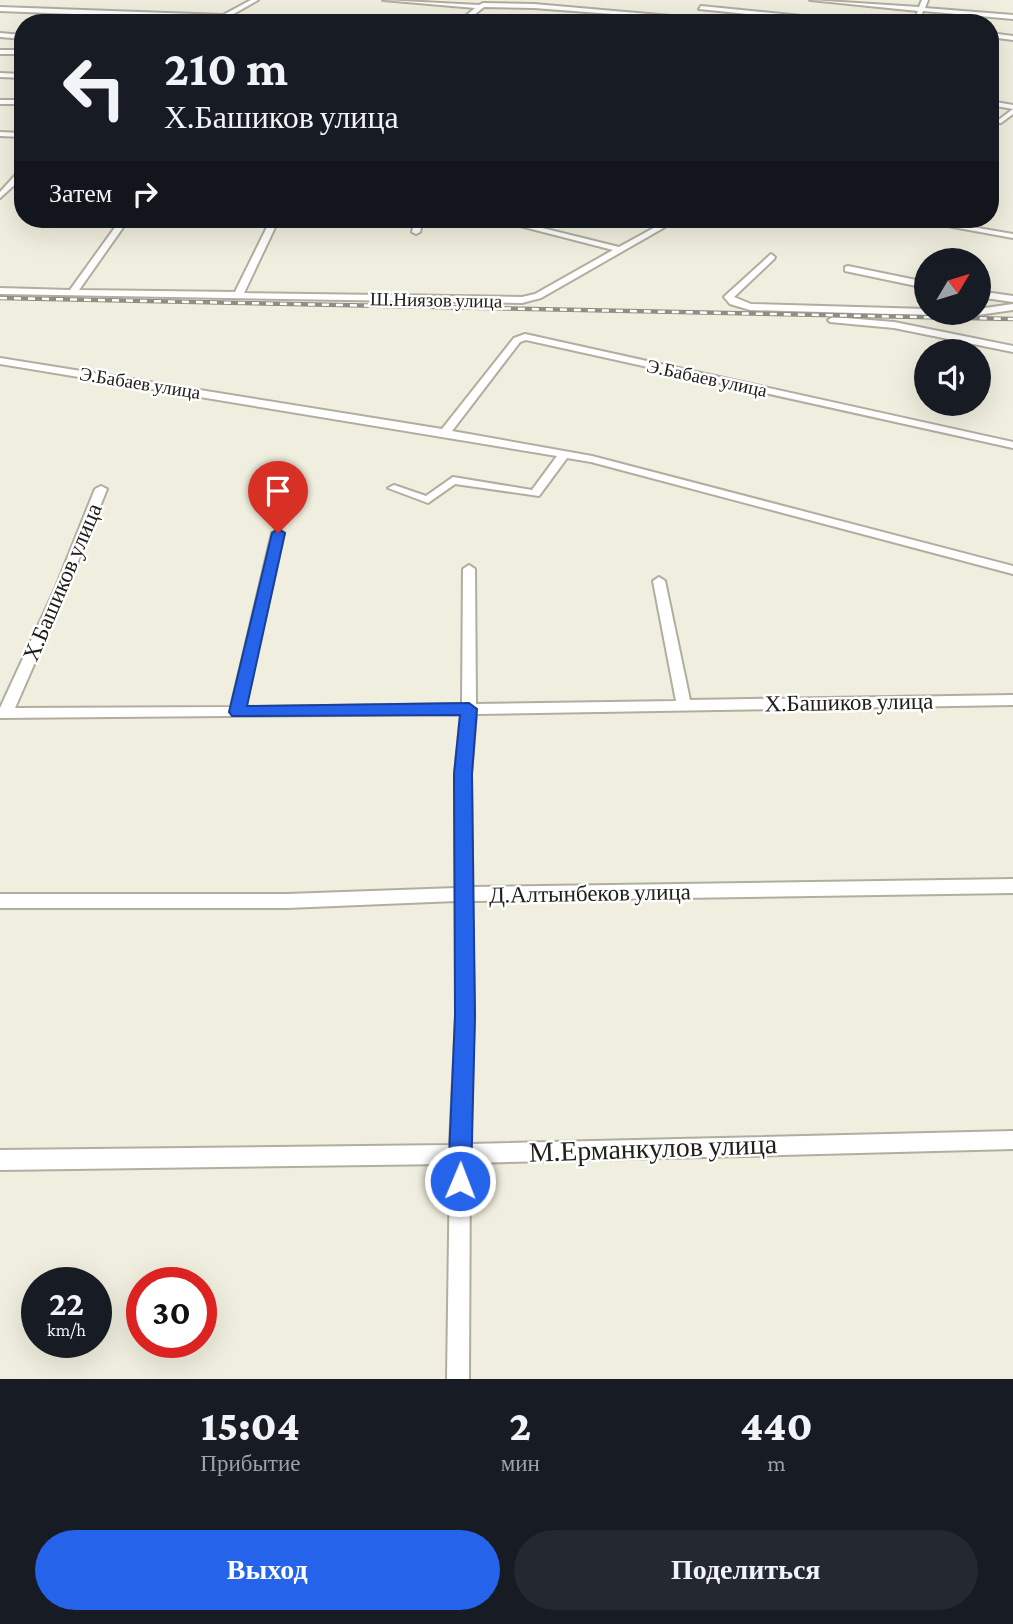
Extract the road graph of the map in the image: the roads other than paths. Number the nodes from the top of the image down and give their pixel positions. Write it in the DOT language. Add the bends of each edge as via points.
graph roads {
  1 [pos="7,0"];
  2 [pos="255,0"];
  3 [pos="386,0"];
  4 [pos="489,0"];
  5 [pos="685,0"];
  6 [pos="813,0"];
  7 [pos="925,0"];
  8 [pos="707,1"];
  9 [pos="0,3"];
  10 [pos="482,6"];
  11 [pos="701,8"];
  12 [pos="0,9"];
  13 [pos="920,10"];
  14 [pos="123,14"];
  15 [pos="229,14"];
  16 [pos="472,14"];
  17 [pos="623,14"];
  18 [pos="695,14"];
  19 [pos="761,14"];
  20 [pos="919,14"];
  21 [pos="973,14"];
  22 [pos="1013,109"];
  23 [pos="999,122"];
  24 [pos="14,181"];
  25 [pos="0,196"];
  26 [pos="119,228"];
  27 [pos="271,228"];
  28 [pos="417,228"];
  29 [pos="533,228"];
  30 [pos="660,228"];
  31 [pos="966,228"];
  32 [pos="416,232"];
  33 [pos="1013,236"];
  34 [pos="622,250"];
  35 [pos="771,257"];
  36 [pos="848,269"];
  37 [pos="914,283"];
  38 [pos="0,291"];
  39 [pos="73,292"];
  40 [pos="238,296"];
  41 [pos="991,296"];
  42 [pos="1013,299"];
  43 [pos="1013,307"];
  44 [pos="991,310"];
  45 [pos="914,312"];
  46 [pos="833,320"];
  47 [pos="1013,349"];
  48 [pos="0,361"];
  49 [pos="445,433"];
  50 [pos="1013,445"];
  51 [pos="564,454"];
  52 [pos="394,488"];
  53 [pos="102,489"];
  54 [pos="278,533"];
  55 [pos="469,569"];
  56 [pos="1013,570"];
  57 [pos="660,581"];
  58 [pos="1013,699"];
  59 [pos="684,704"];
  60 [pos="469,709"];
  61 [pos="237,712"];
  62 [pos="3,713"];
  63 [pos="1013,886"];
  64 [pos="463,894"];
  65 [pos="0,901"];
  66 [pos="1013,1140"];
  67 [pos="460,1154"];
  68 [pos="0,1160"];
  69 [pos="458,1379"];
  1 -- 9 [label="street"];
  2 -- 15 [label="street"];
  3 -- 10 [label="street"];
  4 -- 10 [label="street"];
  5 -- 8 [label="street"];
  6 -- 13 [label="street"];
  7 -- 13 [label="street"];
  8 -- 11 [label="street"];
  10 -- 16 [label="street"];
  10 -- 17 [label="street"];
  11 -- 18 [label="street"];
  11 -- 19 [label="street"];
  12 -- 14 [label="street"];
  13 -- 20 [label="street"];
  13 -- 21 [label="street"];
  22 -- 23 [label="street"];
  24 -- 25 [label="street"];
  26 -- 39 [label="street"];
  27 -- 40 [label="street"];
  28 -- 32 [label="street"];
  29 -- 34 [label="street"];
  30 -- 34 [label="street, Ш.Ниязов улица"];
  31 -- 33 [label="street"];
  34 -- 40 [label="street, Ш.Ниязов улица" via="538,296 522,300"];
  35 -- 45 [label="street" via="735,288 729,297 733,302 750,307"];
  36 -- 37 [label="street"];
  38 -- 39 [label="street, Ш.Ниязов улица"];
  39 -- 40 [label="street, Ш.Ниязов улица"];
  41 -- 42 [label="street"];
  43 -- 44 [label="street"];
  46 -- 47 [label="street" via="894,325"];
  48 -- 49 [label="street, Э.Бабаев улица"];
  49 -- 50 [label="street, Э.Бабаев улица" via="517,340 533,337"];
  49 -- 51 [label="street, Э.Бабаев улица"];
  51 -- 52 [label="street" via="535,494 453,480 428,500"];
  51 -- 56 [label="street, Э.Бабаев улица"];
  53 -- 62 [label="street, Х.Башиков улица"];
  54 -- 61 [label="street"];
  55 -- 60 [label="street"];
  57 -- 59 [label="street"];
  58 -- 59 [label="street, Х.Башиков улица"];
  59 -- 60 [label="street, Х.Башиков улица"];
  60 -- 61 [label="street, Х.Башиков улица"];
  60 -- 64 [label="street" via="463,774"];
  61 -- 62 [label="street, Х.Башиков улица"];
  63 -- 64 [label="street, Д.Алтынбеков улица"];
  64 -- 65 [label="street, Д.Алтынбеков улица" via="287,901"];
  64 -- 67 [label="street"];
  66 -- 67 [label="street, М.Ерманкулов улица"];
  67 -- 68 [label="street, М.Ерманкулов улица"];
  67 -- 69 [label="street"];
}
